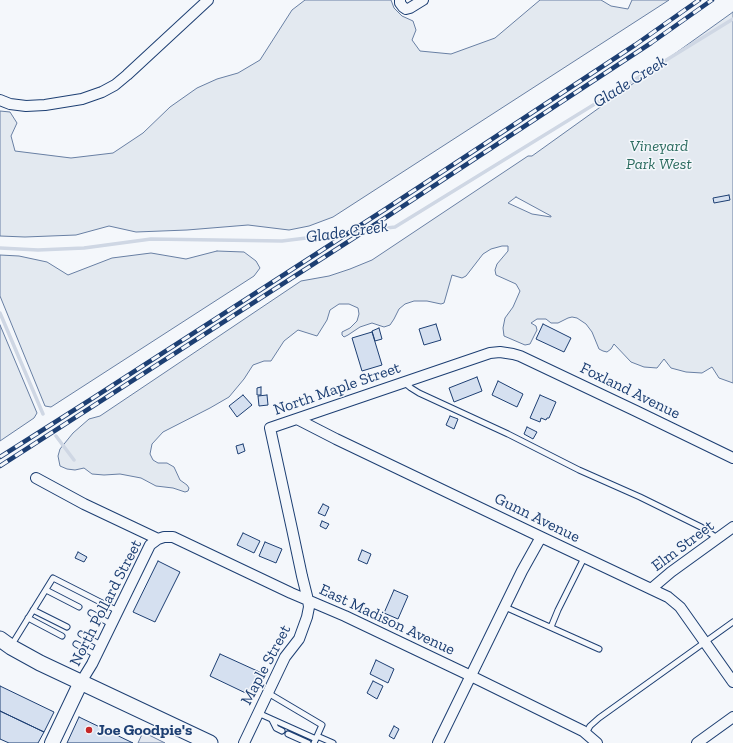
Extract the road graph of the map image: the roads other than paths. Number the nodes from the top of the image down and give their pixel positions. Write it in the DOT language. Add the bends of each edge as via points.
graph roads {
  1 [pos="208,0"];
  2 [pos="400,0"];
  3 [pos="421,2"];
  4 [pos="0,100"];
  5 [pos="513,354"];
  6 [pos="404,382"];
  7 [pos="297,419"];
  8 [pos="733,458"];
  9 [pos="36,478"];
  10 [pos="733,527"];
  11 [pos="541,537"];
  12 [pos="717,538"];
  13 [pos="158,539"];
  14 [pos="584,558"];
  15 [pos="651,589"];
  16 [pos="46,590"];
  17 [pos="308,600"];
  18 [pos="79,606"];
  19 [pos="505,607"];
  20 [pos="33,610"];
  21 [pos="118,611"];
  22 [pos="91,613"];
  23 [pos="28,618"];
  24 [pos="733,622"];
  25 [pos="111,624"];
  26 [pos="67,627"];
  27 [pos="551,627"];
  28 [pos="81,634"];
  29 [pos="62,636"];
  30 [pos="5,643"];
  31 [pos="705,643"];
  32 [pos="76,644"];
  33 [pos="101,645"];
  34 [pos="599,649"];
  35 [pos="96,655"];
  36 [pos="471,676"];
  37 [pos="81,682"];
  38 [pos="733,682"];
  39 [pos="268,693"];
  40 [pos="258,713"];
  41 [pos="733,717"];
  42 [pos="272,720"];
  43 [pos="586,733"];
  44 [pos="316,739"];
  45 [pos="52,743"];
  46 [pos="210,743"];
  47 [pos="244,743"];
  48 [pos="308,743"];
  49 [pos="333,743"];
  50 [pos="438,743"];
  51 [pos="597,743"];
  52 [pos="697,743"];
  1 -- 4 [label="street" via="127,75 102,92 82,99 45,105 26,106"];
  2 -- 3 [label="street" via="406,9"];
  5 -- 6 [label="street, North Maple Street" via="490,353"];
  5 -- 8 [label="street, Foxland Avenue"];
  6 -- 7 [label="street, North Maple Street"];
  6 -- 12 [label="lane" via="419,393 701,527"];
  7 -- 11 [label="street, Gunn Avenue"];
  7 -- 17 [label="street, North Maple Street" via="270,428"];
  9 -- 13 [label="street"];
  10 -- 12 [label="street, Elm Street"];
  11 -- 14 [label="street, Gunn Avenue"];
  11 -- 19 [label="street"];
  12 -- 15 [label="street, Elm Street"];
  13 -- 17 [label="street, East Madison Avenue" via="173,537"];
  13 -- 21 [label="street, North Pollard Street" via="150,545"];
  14 -- 15 [label="street, Gunn Avenue"];
  14 -- 27 [label="lane"];
  15 -- 31 [label="street, Gunn Avenue" via="677,604"];
  16 -- 18 [label="lane"];
  16 -- 20 [label="lane"];
  16 -- 21 [label="lane" via="52,578"];
  17 -- 36 [label="street, East Madison Avenue"];
  17 -- 39 [label="street, Maple Street" via="307,617 299,639 285,657"];
  19 -- 27 [label="lane"];
  19 -- 36 [label="street"];
  20 -- 23 [label="lane"];
  20 -- 26 [label="lane"];
  21 -- 25 [label="street, North Pollard Street"];
  22 -- 25 [label="lane"];
  23 -- 29 [label="lane"];
  23 -- 30 [label="lane"];
  24 -- 31 [label="lane"];
  25 -- 33 [label="street, North Pollard Street"];
  27 -- 34 [label="lane"];
  28 -- 33 [label="lane"];
  30 -- 37 [label="main road"];
  31 -- 38 [label="street, Gunn Avenue"];
  31 -- 43 [label="lane" via="598,718"];
  32 -- 35 [label="lane"];
  33 -- 35 [label="street, North Pollard Street"];
  35 -- 37 [label="street, North Pollard Street"];
  36 -- 43 [label="street, East Madison Avenue"];
  36 -- 50 [label="street"];
  37 -- 45 [label="main road"];
  37 -- 46 [label="main road"];
  39 -- 40 [label="street, Maple Street"];
  39 -- 44 [label="lane" via="322,725"];
  40 -- 42 [label="lane"];
  40 -- 47 [label="street, Maple Street"];
  41 -- 52 [label="street"];
  42 -- 44 [label="lane"];
  42 -- 48 [label="lane" via="276,728"];
  43 -- 51 [label="street, East Madison Avenue"];
  44 -- 49 [label="lane"];
}
